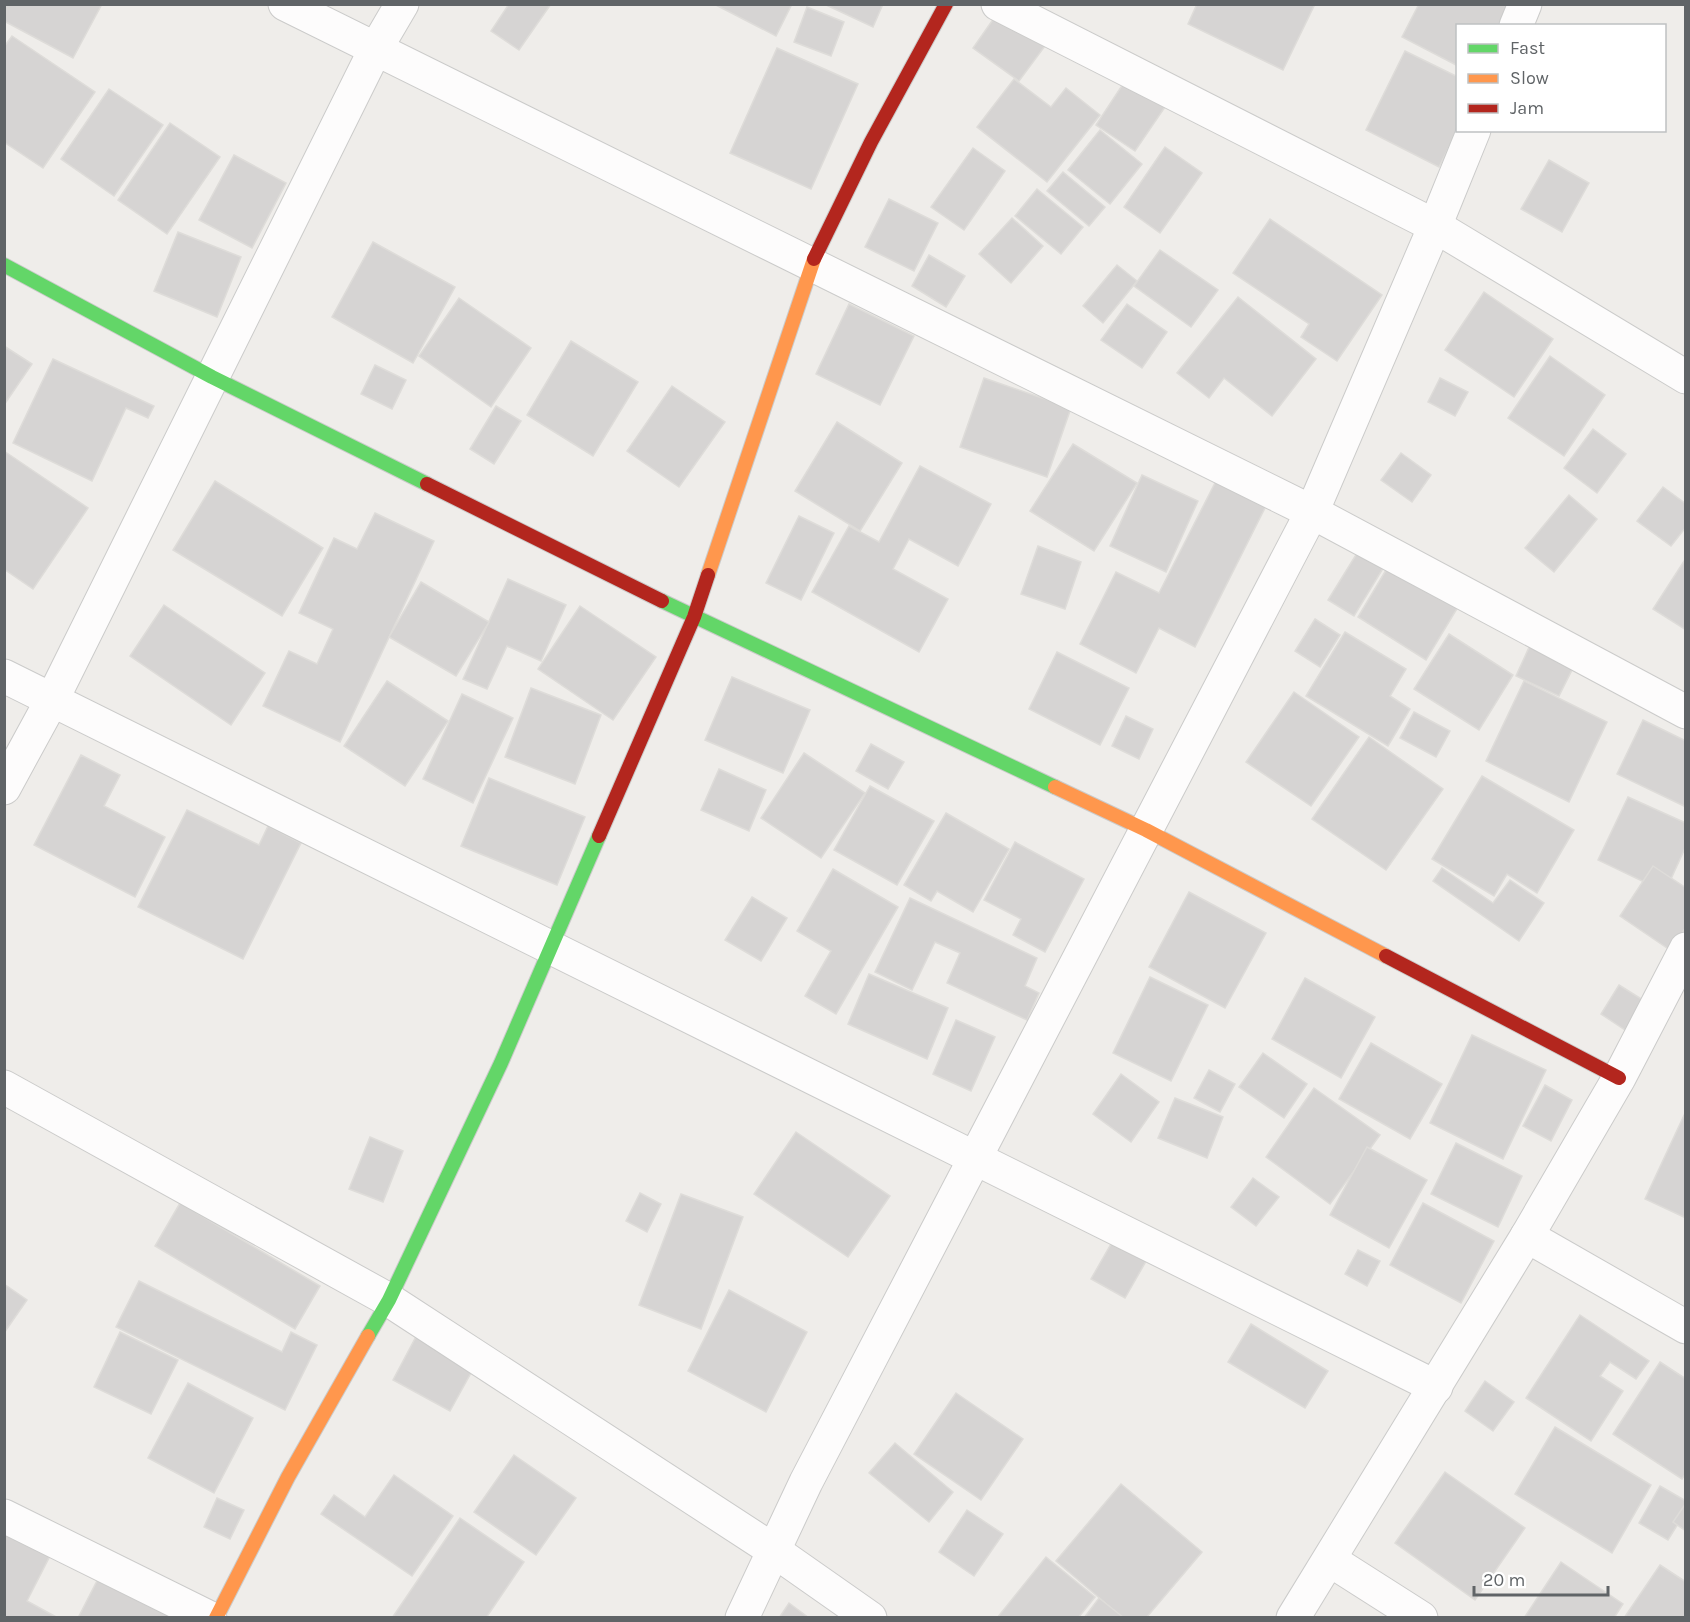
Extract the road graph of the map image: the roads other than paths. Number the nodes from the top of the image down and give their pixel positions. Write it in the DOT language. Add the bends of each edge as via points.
graph roads {
  1 [pos="285,4"];
  2 [pos="402,4"];
  3 [pos="946,4"];
  4 [pos="998,4"];
  5 [pos="1525,4"];
  6 [pos="1517,24"];
  7 [pos="375,50"];
  8 [pos="1473,132"];
  9 [pos="1435,226"];
  10 [pos="4,265"];
  11 [pos="811,265"];
  12 [pos="212,377"];
  13 [pos="1686,377"];
  14 [pos="1312,512"];
  15 [pos="694,617"];
  16 [pos="4,676"];
  17 [pos="52,700"];
  18 [pos="1686,712"];
  19 [pos="4,788"];
  20 [pos="1146,830"];
  21 [pos="552,948"];
  22 [pos="1686,949"];
  23 [pos="1619,1078"];
  24 [pos="4,1087"];
  25 [pos="976,1157"];
  26 [pos="1527,1236"];
  27 [pos="389,1300"];
  28 [pos="1686,1327"];
  29 [pos="1436,1387"];
  30 [pos="4,1516"];
  31 [pos="773,1550"];
  32 [pos="1330,1560"];
  33 [pos="210,1617"];
  34 [pos="216,1617"];
  35 [pos="742,1617"];
  36 [pos="870,1617"];
  37 [pos="1293,1617"];
  38 [pos="1421,1617"];
  1 -- 7 [label="street"];
  2 -- 7 [label="street"];
  3 -- 11 [label="street" via="871,142"];
  4 -- 9 [label="street"];
  5 -- 6 [label="street"];
  7 -- 11 [label="street"];
  7 -- 12 [label="street"];
  8 -- 9 [label="street"];
  9 -- 13 [label="street"];
  9 -- 14 [label="street"];
  10 -- 12 [label="street"];
  11 -- 14 [label="street"];
  11 -- 15 [label="street"];
  12 -- 15 [label="street"];
  12 -- 17 [label="street"];
  14 -- 18 [label="street"];
  14 -- 20 [label="street"];
  15 -- 20 [label="street"];
  15 -- 21 [label="street"];
  16 -- 17 [label="street"];
  17 -- 19 [label="street"];
  17 -- 21 [label="street"];
  20 -- 23 [label="street"];
  20 -- 25 [label="street"];
  21 -- 25 [label="street"];
  21 -- 27 [label="street"];
  22 -- 23 [label="street"];
  23 -- 26 [label="street"];
  24 -- 27 [label="street"];
  25 -- 29 [label="street"];
  25 -- 31 [label="street"];
  26 -- 28 [label="street"];
  26 -- 29 [label="street"];
  27 -- 31 [label="street"];
  27 -- 34 [label="street" via="288,1477"];
  29 -- 32 [label="street"];
  30 -- 33 [label="street"];
  31 -- 35 [label="street"];
  31 -- 36 [label="street"];
  32 -- 37 [label="street"];
  32 -- 38 [label="street"];
}
